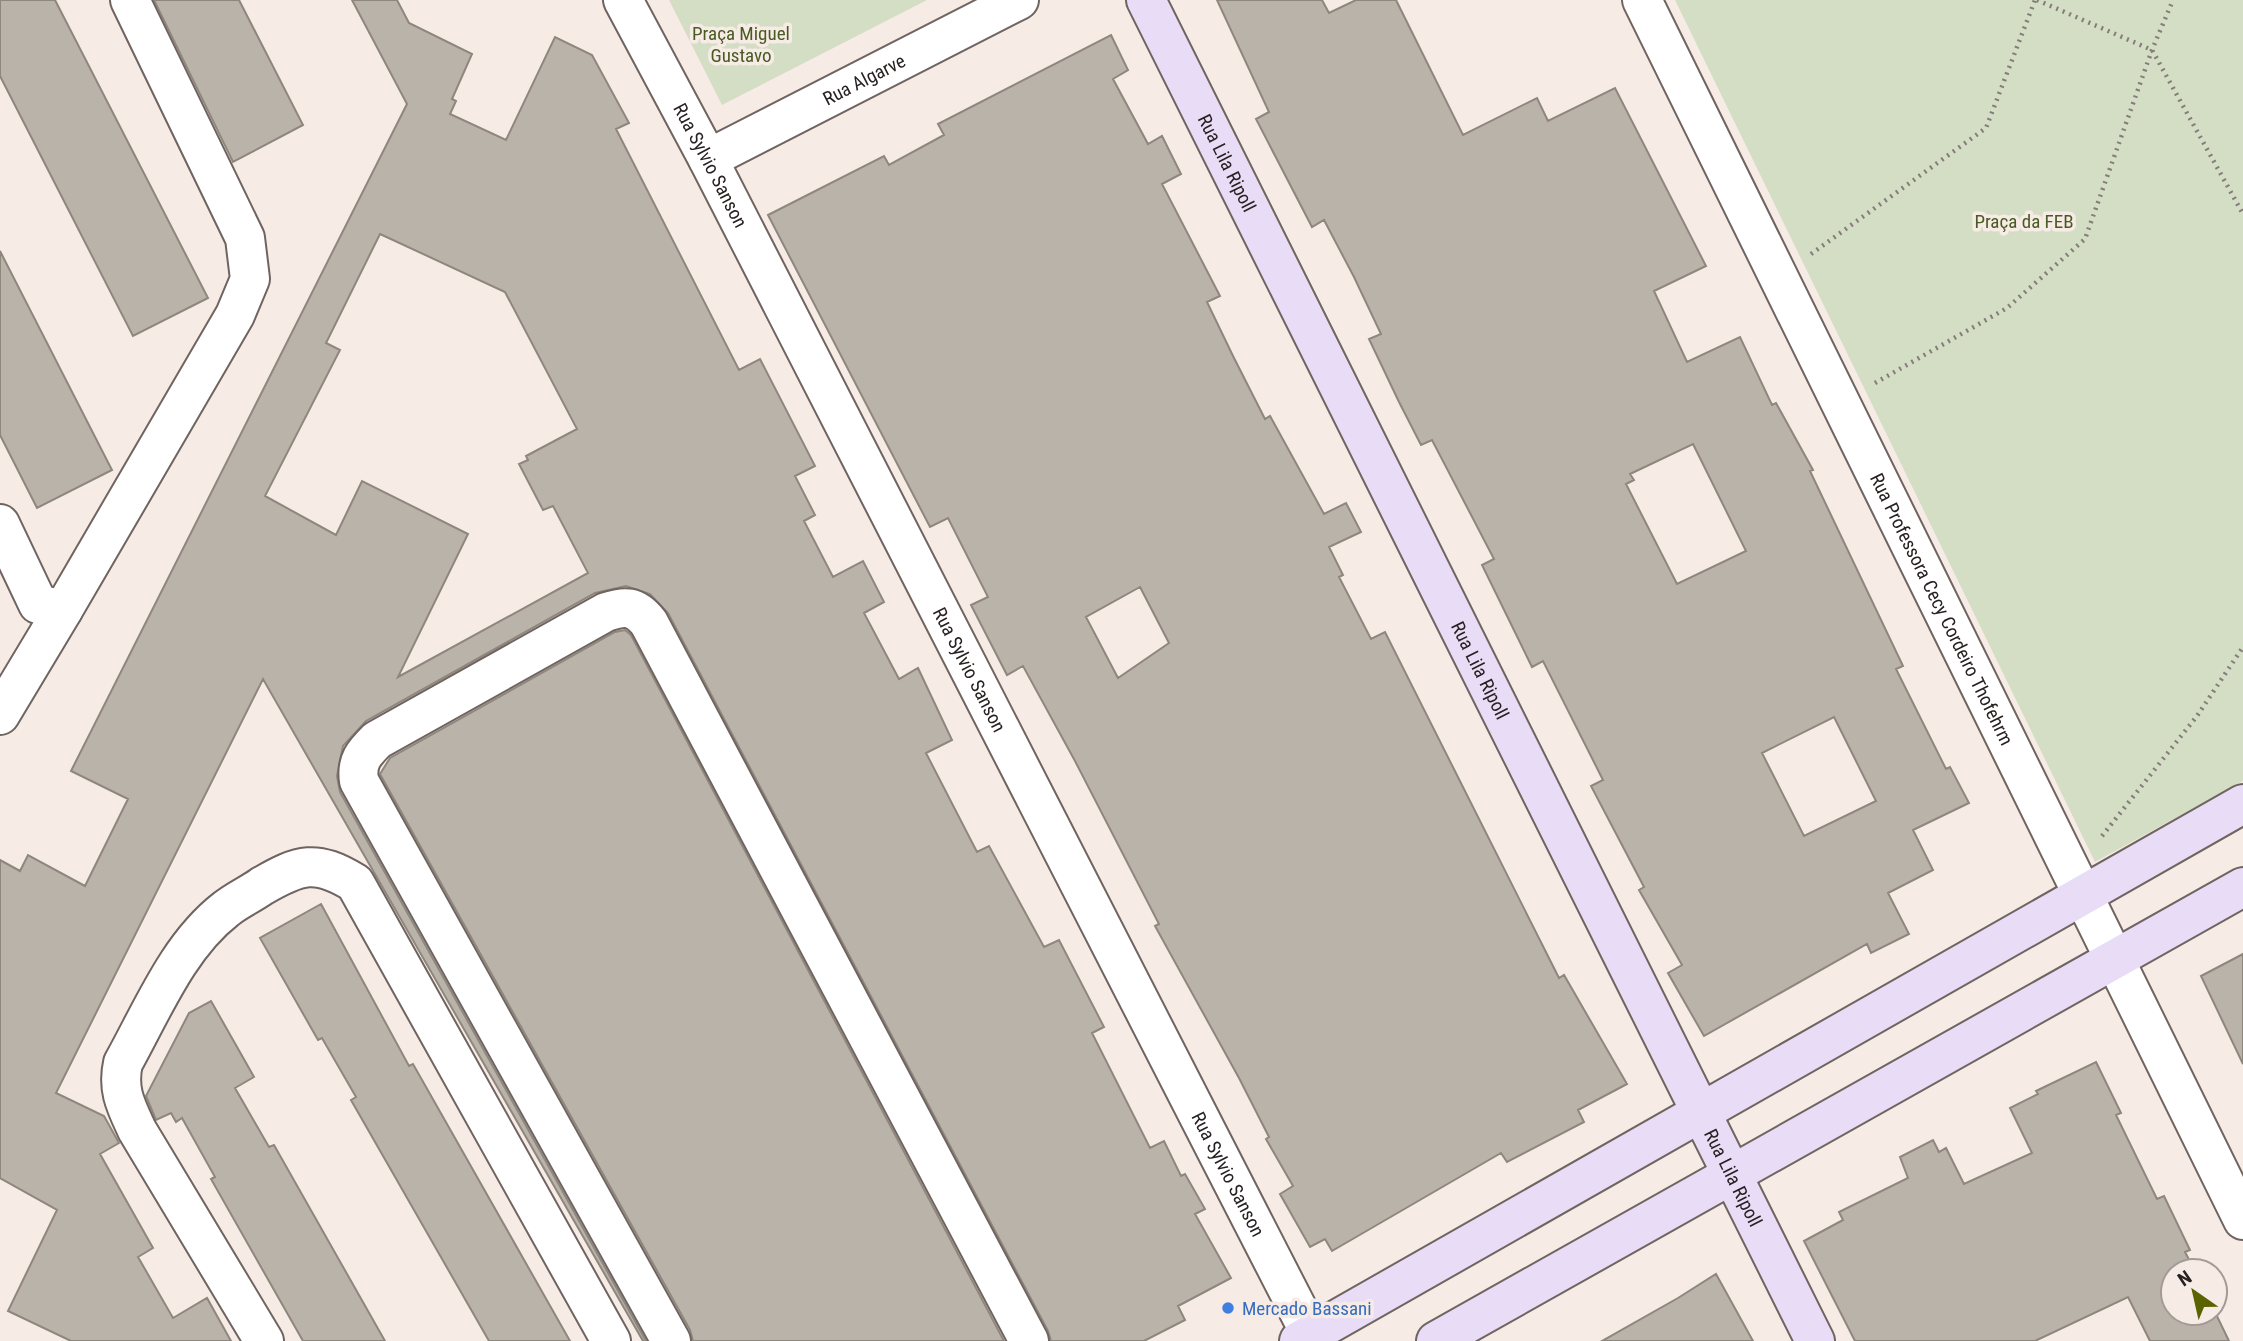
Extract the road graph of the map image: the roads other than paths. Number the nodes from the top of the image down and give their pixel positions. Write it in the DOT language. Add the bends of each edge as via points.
graph roads {
  1 [pos="130,0"];
  2 [pos="622,0"];
  3 [pos="1019,0"];
  4 [pos="1146,0"];
  5 [pos="1642,0"];
  6 [pos="708,159"];
  7 [pos="0,524"];
  8 [pos="64,610"];
  9 [pos="0,715"];
  10 [pos="2243,804"];
  11 [pos="2243,887"];
  12 [pos="2082,895"];
  13 [pos="2115,959"];
  14 [pos="1701,1112"];
  15 [pos="1732,1175"];
  16 [pos="2243,1220"];
  17 [pos="1308,1339"];
  18 [pos="264,1341"];
  19 [pos="611,1341"];
  20 [pos="671,1341"];
  21 [pos="1029,1341"];
  22 [pos="1436,1341"];
  23 [pos="1815,1341"];
  1 -- 8 [label="street" via="245,238 250,279 235,315"];
  2 -- 6 [label="street, Rua Sylvio Sanson"];
  3 -- 6 [label="street, Rua Algarve"];
  4 -- 14 [label="street, Rua Lila Ripoll"];
  5 -- 12 [label="street, Rua Professora Cecy Cordeiro Thofehrm"];
  6 -- 17 [label="street, Rua Sylvio Sanson"];
  7 -- 8 [label="street" via="38,604"];
  8 -- 9 [label="street"];
  10 -- 12 [label="street"];
  11 -- 13 [label="street"];
  12 -- 13 [label="street, Rua Professora Cecy Cordeiro Thofehrm"];
  12 -- 14 [label="street"];
  13 -- 15 [label="street"];
  13 -- 16 [label="street, Rua Professora Cecy Cordeiro Thofehrm"];
  14 -- 15 [label="street, Rua Lila Ripoll"];
  14 -- 17 [label="street"];
  15 -- 22 [label="street"];
  15 -- 23 [label="street, Rua Lila Ripoll"];
  18 -- 19 [label="street" via="137,1130 121,1096 120,1078 123,1063 177,966 208,927 225,909 289,870 320,866 355,883"];
  20 -- 21 [label="street" via="359,781 357,767 377,740 623,606 633,607 649,622"];
}
